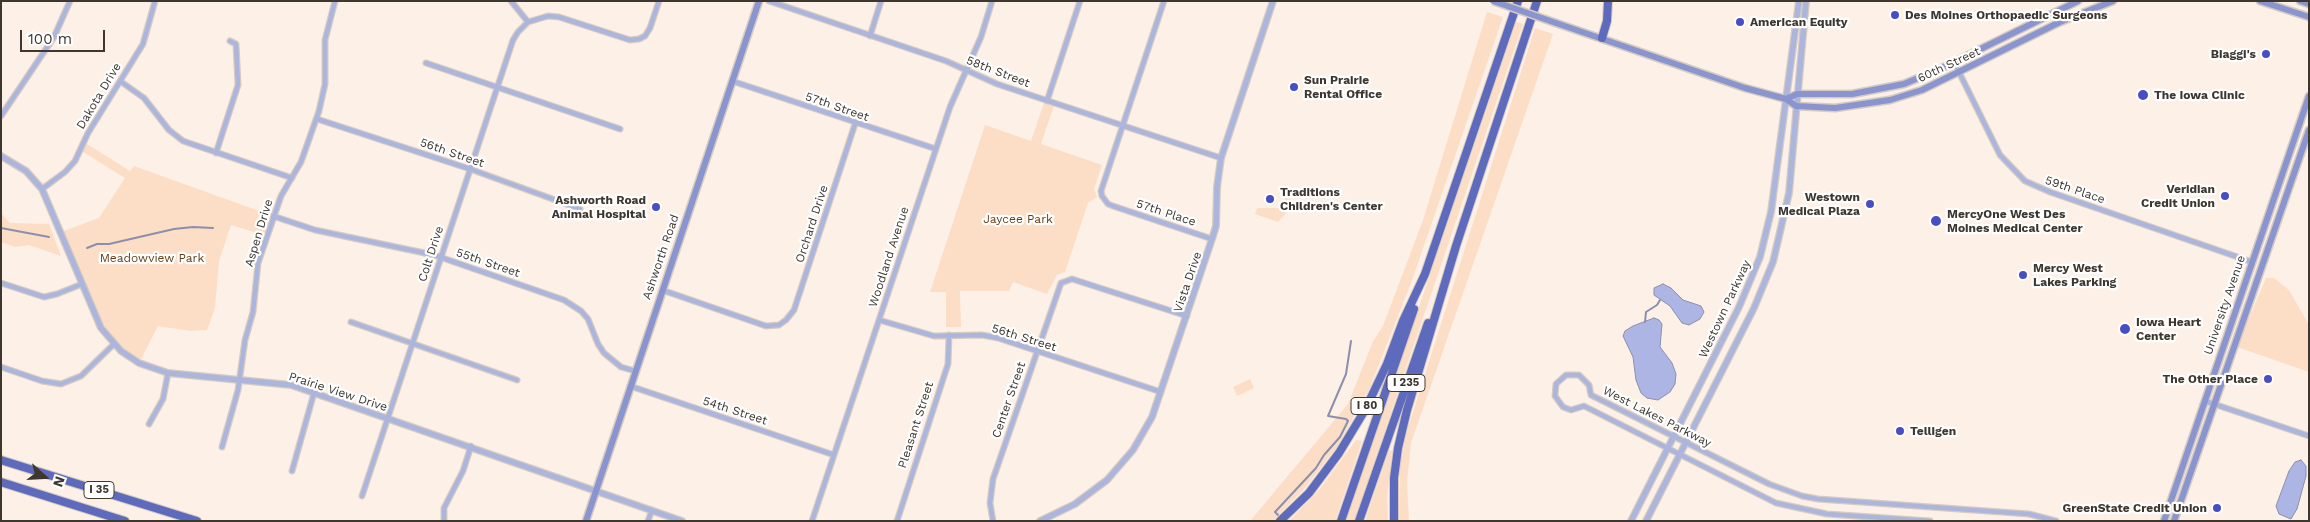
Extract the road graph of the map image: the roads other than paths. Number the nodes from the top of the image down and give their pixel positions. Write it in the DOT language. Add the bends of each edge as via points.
graph roads {
  1 [pos="70,1"];
  2 [pos="155,1"];
  3 [pos="335,1"];
  4 [pos="511,1"];
  5 [pos="660,1"];
  6 [pos="759,1"];
  7 [pos="769,1"];
  8 [pos="881,1"];
  9 [pos="992,1"];
  10 [pos="1080,1"];
  11 [pos="1164,1"];
  12 [pos="1273,1"];
  13 [pos="1493,1"];
  14 [pos="1518,1"];
  15 [pos="1537,1"];
  16 [pos="1608,1"];
  17 [pos="1799,1"];
  18 [pos="1806,1"];
  19 [pos="2078,1"];
  20 [pos="2112,1"];
  21 [pos="2260,1"];
  22 [pos="2300,1"];
  23 [pos="2309,4"];
  24 [pos="2309,17"];
  25 [pos="528,22"];
  26 [pos="870,36"];
  27 [pos="1602,38"];
  28 [pos="230,41"];
  29 [pos="1954,62"];
  30 [pos="426,63"];
  31 [pos="966,71"];
  32 [pos="1960,73"];
  33 [pos="120,81"];
  34 [pos="732,81"];
  35 [pos="497,88"];
  36 [pos="1797,94"];
  37 [pos="2309,96"];
  38 [pos="1786,99"];
  39 [pos="1047,101"];
  40 [pos="1796,106"];
  41 [pos="1,116"];
  42 [pos="317,119"];
  43 [pos="855,124"];
  44 [pos="1123,126"];
  45 [pos="620,129"];
  46 [pos="2309,130"];
  47 [pos="936,150"];
  48 [pos="216,153"];
  49 [pos="1,156"];
  50 [pos="1221,158"];
  51 [pos="470,169"];
  52 [pos="292,178"];
  53 [pos="42,189"];
  54 [pos="580,210"];
  55 [pos="273,216"];
  56 [pos="1212,240"];
  57 [pos="1456,246"];
  58 [pos="441,257"];
  59 [pos="2252,262"];
  60 [pos="1426,274"];
  61 [pos="1,283"];
  62 [pos="81,284"];
  63 [pos="662,290"];
  64 [pos="1187,316"];
  65 [pos="879,320"];
  66 [pos="351,322"];
  67 [pos="949,336"];
  68 [pos="114,344"];
  69 [pos="412,344"];
  70 [pos="1037,351"];
  71 [pos="1,367"];
  72 [pos="635,371"];
  73 [pos="168,373"];
  74 [pos="239,380"];
  75 [pos="516,380"];
  76 [pos="630,386"];
  77 [pos="1161,392"];
  78 [pos="314,393"];
  79 [pos="1590,395"];
  80 [pos="2205,401"];
  81 [pos="2214,404"];
  82 [pos="1584,406"];
  83 [pos="386,418"];
  84 [pos="149,424"];
  85 [pos="1673,436"];
  86 [pos="2309,436"];
  87 [pos="1686,442"];
  88 [pos="471,446"];
  89 [pos="222,447"];
  90 [pos="1667,449"];
  91 [pos="834,454"];
  92 [pos="1679,455"];
  93 [pos="1,460"];
  94 [pos="292,472"];
  95 [pos="1,482"];
  96 [pos="596,491"];
  97 [pos="362,496"];
  98 [pos="652,510"];
  99 [pos="444,520"];
  100 [pos="124,521"];
  101 [pos="197,521"];
  102 [pos="586,521"];
  103 [pos="648,521"];
  104 [pos="682,521"];
  105 [pos="812,521"];
  106 [pos="897,521"];
  107 [pos="993,521"];
  108 [pos="1040,521"];
  109 [pos="1280,521"];
  110 [pos="1341,521"];
  111 [pos="1359,521"];
  112 [pos="1394,521"];
  113 [pos="1631,521"];
  114 [pos="1646,521"];
  115 [pos="1930,521"];
  116 [pos="2056,521"];
  117 [pos="2164,521"];
  118 [pos="2174,521"];
  1 -- 41 [label="street" via="54,37"];
  2 -- 33 [label="street, Dakota Drive" via="143,44"];
  3 -- 42 [label="street, Aspen Drive" via="327,26 324,84"];
  4 -- 25 [label="street"];
  5 -- 25 [label="street" via="645,36 634,40 559,17 548,16"];
  6 -- 34 [label="main road, Ashworth Road"];
  7 -- 26 [label="street, 58th Street"];
  8 -- 26 [label="street"];
  9 -- 31 [label="street, Woodland Avenue"];
  10 -- 39 [label="street"];
  11 -- 44 [label="street"];
  12 -- 50 [label="street, Vista Drive"];
  13 -- 27 [label="main road, bridge"];
  14 -- 60 [label="highway, I 80"];
  15 -- 57 [label="highway"];
  16 -- 27 [label="highway"];
  17 -- 38 [label="street, Westown Parkway"];
  18 -- 36 [label="street, Westown Parkway"];
  19 -- 29 [label="main road, 60th Street"];
  20 -- 32 [label="main road, 60th Street" via="2060,22"];
  21 -- 24 [label="main road"];
  22 -- 23 [label="main road"];
  25 -- 35 [label="street, Colt Drive" via="513,40"];
  26 -- 31 [label="street, 58th Street"];
  27 -- 38 [label="main road"];
  28 -- 48 [label="street" via="236,44 238,85"];
  29 -- 32 [label="street, 59th Place"];
  29 -- 36 [label="main road, 60th Street" via="1921,78 1888,88 1838,95"];
  30 -- 35 [label="street"];
  31 -- 39 [label="street, 58th Street"];
  31 -- 47 [label="street, Woodland Avenue"];
  32 -- 40 [label="main road, 60th Street" via="1890,100 1835,108"];
  32 -- 59 [label="street, 59th Place" via="2000,155 2025,181"];
  33 -- 48 [label="street" via="144,98 173,134"];
  33 -- 53 [label="street, Dakota Drive" via="75,161"];
  34 -- 43 [label="street, 57th Street"];
  34 -- 63 [label="main road, Ashworth Road"];
  35 -- 45 [label="street"];
  35 -- 51 [label="street, Colt Drive"];
  36 -- 38 [label="main road, 60th Street"];
  36 -- 40 [label="street, Westown Parkway"];
  37 -- 59 [label="main road, University Avenue"];
  38 -- 40 [label="main road"];
  38 -- 85 [label="street, Westown Parkway" via="1771,212 1760,257 1740,307"];
  39 -- 44 [label="street, 58th Street"];
  40 -- 87 [label="street, Westown Parkway" via="1789,193 1772,262 1754,308"];
  42 -- 51 [label="street, 56th Street"];
  42 -- 52 [label="street, Aspen Drive"];
  43 -- 47 [label="street, 57th Street"];
  43 -- 63 [label="street, Orchard Drive" via="794,310 786,320 766,326"];
  44 -- 50 [label="street, 58th Street"];
  44 -- 56 [label="street, 57th Place" via="1101,191 1104,200 1113,206"];
  46 -- 81 [label="main road, University Avenue"];
  47 -- 65 [label="street, Woodland Avenue"];
  48 -- 52 [label="street"];
  49 -- 53 [label="street, Prairie View Drive" via="26,171"];
  50 -- 56 [label="street, Vista Drive"];
  51 -- 54 [label="street, 56th Street"];
  51 -- 58 [label="street, Colt Drive"];
  52 -- 55 [label="street, Aspen Drive"];
  53 -- 62 [label="street, Prairie View Drive"];
  55 -- 58 [label="street, 55th Street" via="315,230"];
  55 -- 74 [label="street, Aspen Drive" via="258,263 253,312"];
  56 -- 64 [label="street, Vista Drive"];
  57 -- 111 [label="highway, I 235"];
  57 -- 112 [label="highway" via="1398,448"];
  58 -- 69 [label="street, Colt Drive"];
  58 -- 72 [label="street, 55th Street" via="573,304 588,319 604,353 621,367"];
  59 -- 80 [label="main road, University Avenue"];
  60 -- 109 [label="highway, I 80" via="1365,410 1309,493"];
  60 -- 110 [label="highway, I 235"];
  61 -- 62 [label="street" via="44,297"];
  62 -- 68 [label="street, Prairie View Drive" via="96,318"];
  63 -- 72 [label="main road, Ashworth Road"];
  64 -- 70 [label="street, Center Street" via="1072,279 1066,280 1058,287"];
  64 -- 77 [label="street, Vista Drive"];
  65 -- 67 [label="street, 56th Street" via="934,336"];
  65 -- 91 [label="street, Woodland Avenue"];
  66 -- 69 [label="street"];
  67 -- 70 [label="street, 56th Street" via="982,335"];
  67 -- 106 [label="street, Pleasant Street" via="948,364"];
  68 -- 71 [label="street" via="81,376 61,384"];
  68 -- 73 [label="street, Prairie View Drive" via="139,363"];
  69 -- 75 [label="street"];
  69 -- 83 [label="street, Colt Drive"];
  70 -- 77 [label="street, 56th Street"];
  70 -- 107 [label="street, Center Street" via="993,479 990,503"];
  72 -- 76 [label="main road, Ashworth Road"];
  73 -- 74 [label="street, Prairie View Drive"];
  73 -- 84 [label="street" via="163,399"];
  74 -- 78 [label="street, Prairie View Drive" via="291,385"];
  74 -- 89 [label="street, Aspen Drive" via="235,406"];
  76 -- 91 [label="street, 54th Street"];
  76 -- 96 [label="main road, Ashworth Road"];
  77 -- 108 [label="street, Vista Drive" via="1145,430 1121,466 1092,493"];
  78 -- 83 [label="street, Prairie View Drive"];
  78 -- 94 [label="street"];
  79 -- 82 [label="street"];
  79 -- 82 [label="street, West Lakes Parkway" via="1589,385 1579,375 1566,375 1558,381 1555,393 1560,404 1571,410"];
  79 -- 85 [label="street, West Lakes Parkway"];
  80 -- 81 [label="street"];
  80 -- 117 [label="main road, University Avenue"];
  81 -- 86 [label="street"];
  81 -- 118 [label="main road, University Avenue"];
  82 -- 90 [label="street, West Lakes Parkway"];
  83 -- 88 [label="street, Prairie View Drive"];
  83 -- 97 [label="street, Colt Drive"];
  85 -- 87 [label="street, West Lakes Parkway"];
  85 -- 90 [label="street, Westown Parkway"];
  87 -- 92 [label="street, Westown Parkway"];
  87 -- 116 [label="street, West Lakes Parkway" via="1769,484 1802,496 2029,514"];
  88 -- 96 [label="street, Prairie View Drive"];
  88 -- 99 [label="street" via="463,471 444,508"];
  90 -- 92 [label="street, West Lakes Parkway"];
  90 -- 113 [label="street, Westown Parkway"];
  91 -- 105 [label="street, Woodland Avenue"];
  92 -- 114 [label="street, Westown Parkway"];
  92 -- 115 [label="street, West Lakes Parkway" via="1792,508 1826,514"];
  93 -- 101 [label="highway, I 35"];
  95 -- 100 [label="highway, I 35"];
  96 -- 98 [label="street, Prairie View Drive"];
  96 -- 102 [label="main road, Ashworth Road"];
  98 -- 103 [label="street"];
  98 -- 104 [label="street, Prairie View Drive"];
}
